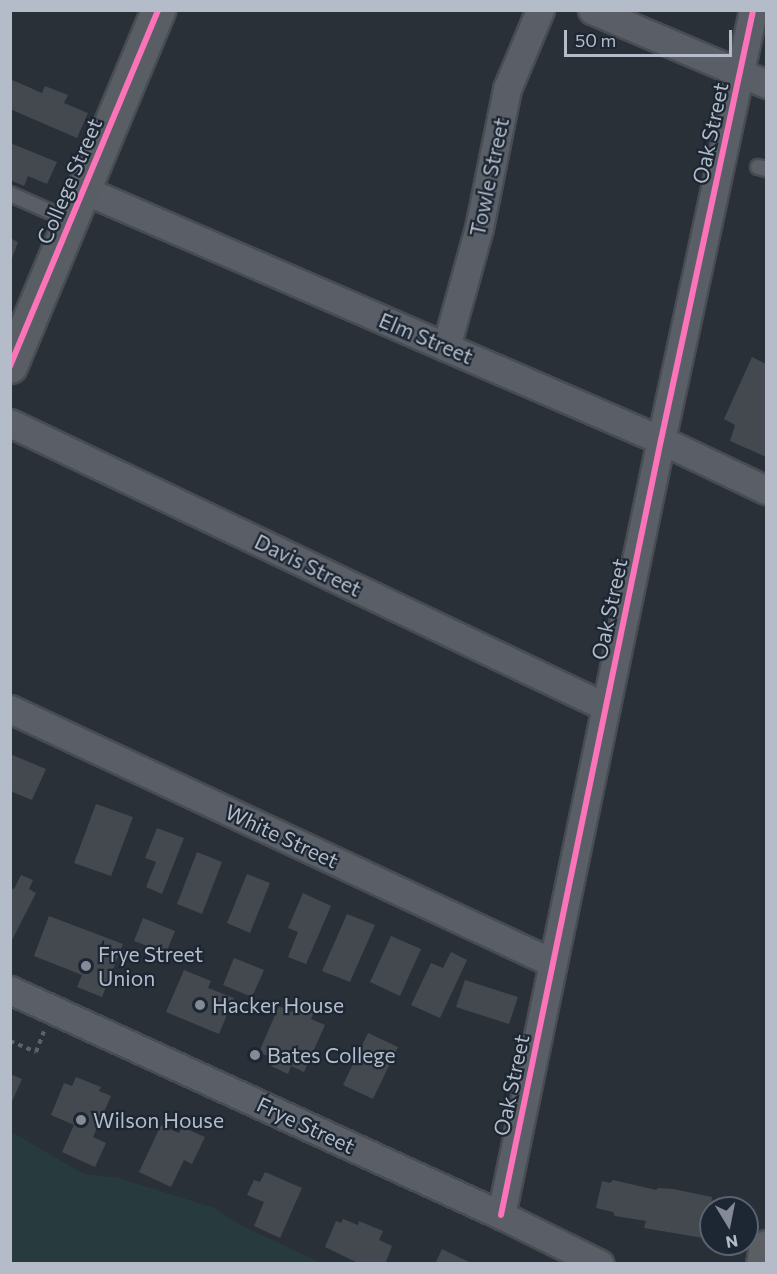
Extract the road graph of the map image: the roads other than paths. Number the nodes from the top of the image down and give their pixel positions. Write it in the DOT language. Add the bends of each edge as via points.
graph roads {
  1 [pos="158,10"];
  2 [pos="540,10"];
  3 [pos="592,10"];
  4 [pos="753,10"];
  5 [pos="740,72"];
  6 [pos="766,84"];
  7 [pos="84,190"];
  8 [pos="10,194"];
  9 [pos="69,220"];
  10 [pos="446,347"];
  11 [pos="10,366"];
  12 [pos="10,423"];
  13 [pos="661,440"];
  14 [pos="766,490"];
  15 [pos="606,707"];
  16 [pos="10,709"];
  17 [pos="553,963"];
  18 [pos="10,990"];
  19 [pos="501,1215"];
  20 [pos="766,1247"];
  21 [pos="600,1263"];
  22 [pos="763,1263"];
  1 -- 7 [label="main road, College Street"];
  2 -- 10 [label="street, Towle Street" via="507,88 479,228"];
  3 -- 5 [label="street"];
  4 -- 5 [label="street, Oak Street"];
  5 -- 6 [label="street"];
  5 -- 13 [label="street, Oak Street"];
  7 -- 9 [label="main road, College Street"];
  7 -- 10 [label="street, Elm Street"];
  8 -- 9 [label="lane"];
  9 -- 11 [label="main road, College Street"];
  10 -- 13 [label="street, Elm Street"];
  12 -- 15 [label="street, Davis Street"];
  13 -- 14 [label="street, Elm Street"];
  13 -- 15 [label="street, Oak Street"];
  15 -- 17 [label="street, Oak Street"];
  16 -- 17 [label="street, White Street"];
  17 -- 19 [label="street, Oak Street"];
  18 -- 19 [label="street, Frye Street"];
  19 -- 21 [label="street, Frye Street"];
  20 -- 22 [label="highway"];
}
